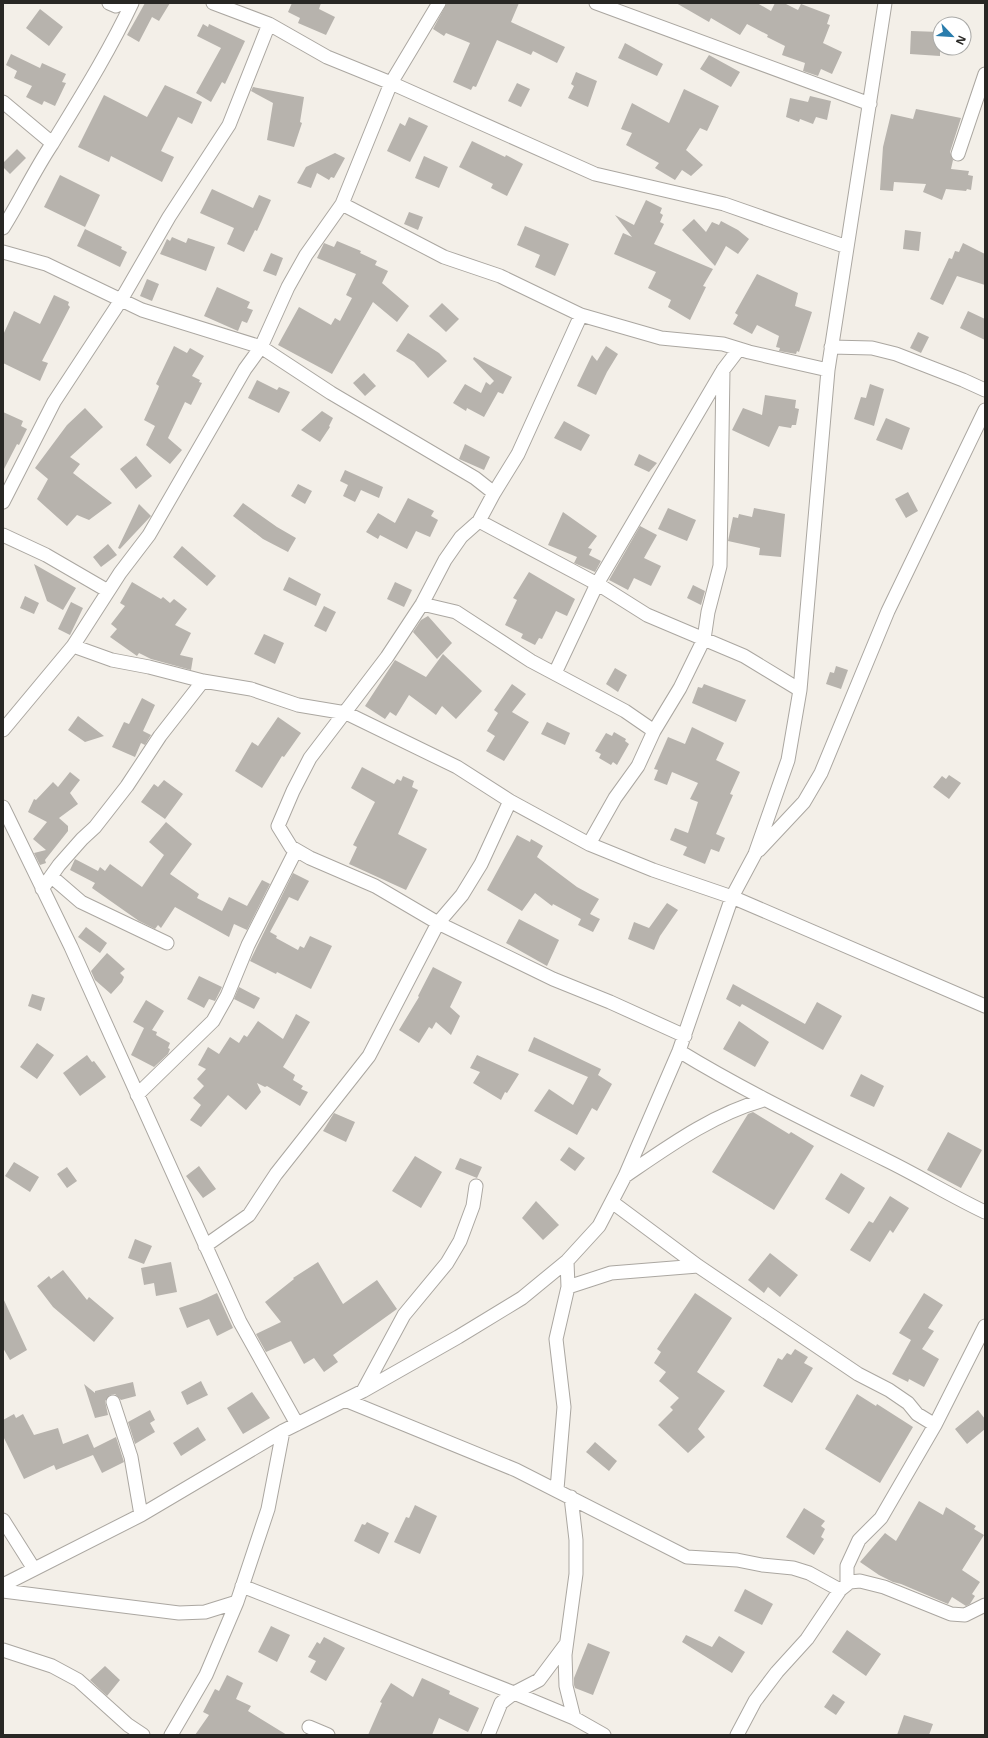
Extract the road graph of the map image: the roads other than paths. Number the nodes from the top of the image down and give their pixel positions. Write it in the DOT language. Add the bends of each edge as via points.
graph roads {
  1 [pos="109,3"];
  2 [pos="121,3"];
  3 [pos="132,3"];
  4 [pos="213,3"];
  5 [pos="439,3"];
  6 [pos="596,3"];
  7 [pos="885,3"];
  8 [pos="268,24"];
  9 [pos="985,74"];
  10 [pos="391,83"];
  11 [pos="3,102"];
  12 [pos="870,104"];
  13 [pos="52,143"];
  14 [pos="958,154"];
  15 [pos="342,204"];
  16 [pos="3,228"];
  17 [pos="847,247"];
  18 [pos="3,252"];
  19 [pos="121,300"];
  20 [pos="582,315"];
  21 [pos="261,347"];
  22 [pos="832,347"];
  23 [pos="739,349"];
  24 [pos="723,370"];
  25 [pos="828,370"];
  26 [pos="985,390"];
  27 [pos="985,410"];
  28 [pos="494,493"];
  29 [pos="3,502"];
  30 [pos="479,521"];
  31 [pos="3,535"];
  32 [pos="597,584"];
  33 [pos="108,591"];
  34 [pos="422,604"];
  35 [pos="704,639"];
  36 [pos="73,646"];
  37 [pos="555,673"];
  38 [pos="203,682"];
  39 [pos="800,690"];
  40 [pos="346,712"];
  41 [pos="3,730"];
  42 [pos="654,731"];
  43 [pos="510,801"];
  44 [pos="3,807"];
  45 [pos="589,844"];
  46 [pos="296,850"];
  47 [pos="755,854"];
  48 [pos="52,877"];
  49 [pos="42,889"];
  50 [pos="732,897"];
  51 [pos="438,923"];
  52 [pos="167,944"];
  53 [pos="985,1006"];
  54 [pos="685,1036"];
  55 [pos="679,1051"];
  56 [pos="137,1095"];
  57 [pos="764,1100"];
  58 [pos="625,1176"];
  59 [pos="476,1186"];
  60 [pos="612,1202"];
  61 [pos="985,1212"];
  62 [pos="205,1246"];
  63 [pos="567,1261"];
  64 [pos="698,1266"];
  65 [pos="568,1287"];
  66 [pos="985,1326"];
  67 [pos="363,1390"];
  68 [pos="345,1400"];
  69 [pos="113,1402"];
  70 [pos="297,1424"];
  71 [pos="935,1425"];
  72 [pos="283,1431"];
  73 [pos="557,1490"];
  74 [pos="571,1497"];
  75 [pos="142,1515"];
  76 [pos="3,1520"];
  77 [pos="34,1569"];
  78 [pos="3,1585"];
  79 [pos="242,1586"];
  80 [pos="843,1587"];
  81 [pos="3,1590"];
  82 [pos="237,1602"];
  83 [pos="985,1605"];
  84 [pos="567,1643"];
  85 [pos="3,1650"];
  86 [pos="514,1693"];
  87 [pos="574,1718"];
  88 [pos="309,1727"];
  89 [pos="143,1735"];
  90 [pos="171,1735"];
  91 [pos="328,1735"];
  92 [pos="488,1735"];
  93 [pos="604,1735"];
  94 [pos="737,1735"];
  1 -- 2 [label="street" via="116,6"];
  3 -- 13 [label="street" via="96,73"];
  4 -- 8 [label="street"];
  5 -- 10 [label="street"];
  6 -- 12 [label="street"];
  7 -- 12 [label="street"];
  8 -- 10 [label="street" via="327,57"];
  8 -- 19 [label="street" via="229,126 169,216"];
  9 -- 14 [label="street"];
  10 -- 15 [label="street"];
  10 -- 17 [label="street" via="595,174 724,204"];
  11 -- 13 [label="street"];
  12 -- 17 [label="street"];
  13 -- 16 [label="street"];
  15 -- 20 [label="street" via="444,257 500,276"];
  15 -- 21 [label="street" via="306,255 288,287"];
  17 -- 22 [label="street"];
  18 -- 19 [label="street" via="46,264"];
  19 -- 21 [label="street" via="142,310"];
  19 -- 29 [label="street" via="54,402"];
  20 -- 23 [label="street" via="661,338 723,344"];
  20 -- 28 [label="street" via="518,454"];
  21 -- 28 [label="street" via="331,393 475,478"];
  21 -- 33 [label="street" via="245,368 149,535"];
  22 -- 25 [label="street"];
  22 -- 26 [label="street" via="872,348 896,354"];
  23 -- 24 [label="street"];
  23 -- 25 [label="street"];
  24 -- 32 [label="street"];
  24 -- 35 [label="street" via="720,566"];
  25 -- 39 [label="street"];
  27 -- 47 [label="street" via="888,611 821,773 804,802"];
  28 -- 30 [label="street"];
  30 -- 32 [label="street"];
  30 -- 34 [label="street" via="457,542"];
  31 -- 33 [label="street" via="46,555"];
  32 -- 35 [label="street" via="647,615"];
  32 -- 37 [label="street"];
  33 -- 36 [label="street"];
  34 -- 37 [label="street" via="456,612 531,661"];
  34 -- 40 [label="street" via="388,657"];
  35 -- 39 [label="street" via="744,656"];
  35 -- 42 [label="street" via="680,688"];
  36 -- 38 [label="street" via="112,660"];
  36 -- 41 [label="street"];
  37 -- 42 [label="street" via="626,711"];
  38 -- 40 [label="street" via="251,689 298,705"];
  38 -- 48 [label="street" via="160,736 127,786"];
  39 -- 47 [label="street" via="788,760"];
  40 -- 43 [label="street" via="457,767"];
  40 -- 46 [label="street" via="310,758 292,791 278,826 291,847"];
  42 -- 45 [label="street" via="638,766 615,798"];
  43 -- 45 [label="street"];
  43 -- 51 [label="street" via="481,864 462,895"];
  44 -- 49 [label="street"];
  45 -- 50 [label="street" via="653,870"];
  46 -- 51 [label="street" via="375,886"];
  46 -- 56 [label="street" via="213,1021"];
  47 -- 50 [label="street"];
  48 -- 49 [label="street"];
  48 -- 52 [label="street" via="81,902"];
  49 -- 56 [label="street" via="71,947"];
  50 -- 53 [label="street"];
  50 -- 54 [label="street"];
  51 -- 54 [label="street" via="553,979"];
  51 -- 62 [label="street" via="369,1056 276,1174 250,1215"];
  54 -- 55 [label="street"];
  55 -- 57 [label="street"];
  55 -- 58 [label="street"];
  56 -- 62 [label="street"];
  57 -- 58 [label="street" via="725,1114 675,1142"];
  57 -- 61 [label="street" via="901,1167 954,1198"];
  58 -- 60 [label="street"];
  59 -- 67 [label="street" via="473,1206 460,1241 447,1263 404,1315"];
  60 -- 63 [label="street" via="599,1226"];
  60 -- 64 [label="street"];
  62 -- 70 [label="street" via="240,1322"];
  63 -- 65 [label="street"];
  63 -- 67 [label="street" via="522,1298"];
  64 -- 65 [label="street" via="611,1273"];
  64 -- 71 [label="street" via="858,1374 889,1390 908,1403 917,1414"];
  65 -- 73 [label="street" via="556,1339 564,1407"];
  66 -- 71 [label="street"];
  67 -- 68 [label="street"];
  68 -- 70 [label="street"];
  68 -- 73 [label="street" via="483,1454"];
  69 -- 75 [label="street" via="131,1457"];
  70 -- 72 [label="street"];
  71 -- 80 [label="street" via="881,1518 860,1540 846,1566"];
  72 -- 75 [label="street"];
  72 -- 79 [label="street" via="268,1509"];
  73 -- 74 [label="street"];
  74 -- 80 [label="street" via="687,1557 737,1560 793,1568"];
  74 -- 84 [label="street" via="576,1540 576,1574"];
  75 -- 77 [label="street"];
  76 -- 77 [label="street"];
  77 -- 78 [label="street"];
  79 -- 82 [label="street"];
  79 -- 86 [label="street"];
  80 -- 83 [label="street" via="856,1580 868,1582 951,1614 965,1615"];
  80 -- 94 [label="street" via="807,1639 755,1700"];
  81 -- 82 [label="street" via="179,1613 205,1612"];
  82 -- 90 [label="street" via="206,1675"];
  84 -- 86 [label="street" via="539,1680"];
  84 -- 87 [label="street" via="565,1674"];
  85 -- 89 [label="street" via="52,1666 78,1680 128,1725"];
  86 -- 87 [label="street"];
  86 -- 92 [label="street" via="501,1703"];
  87 -- 93 [label="street"];
  88 -- 91 [label="street"];
}
